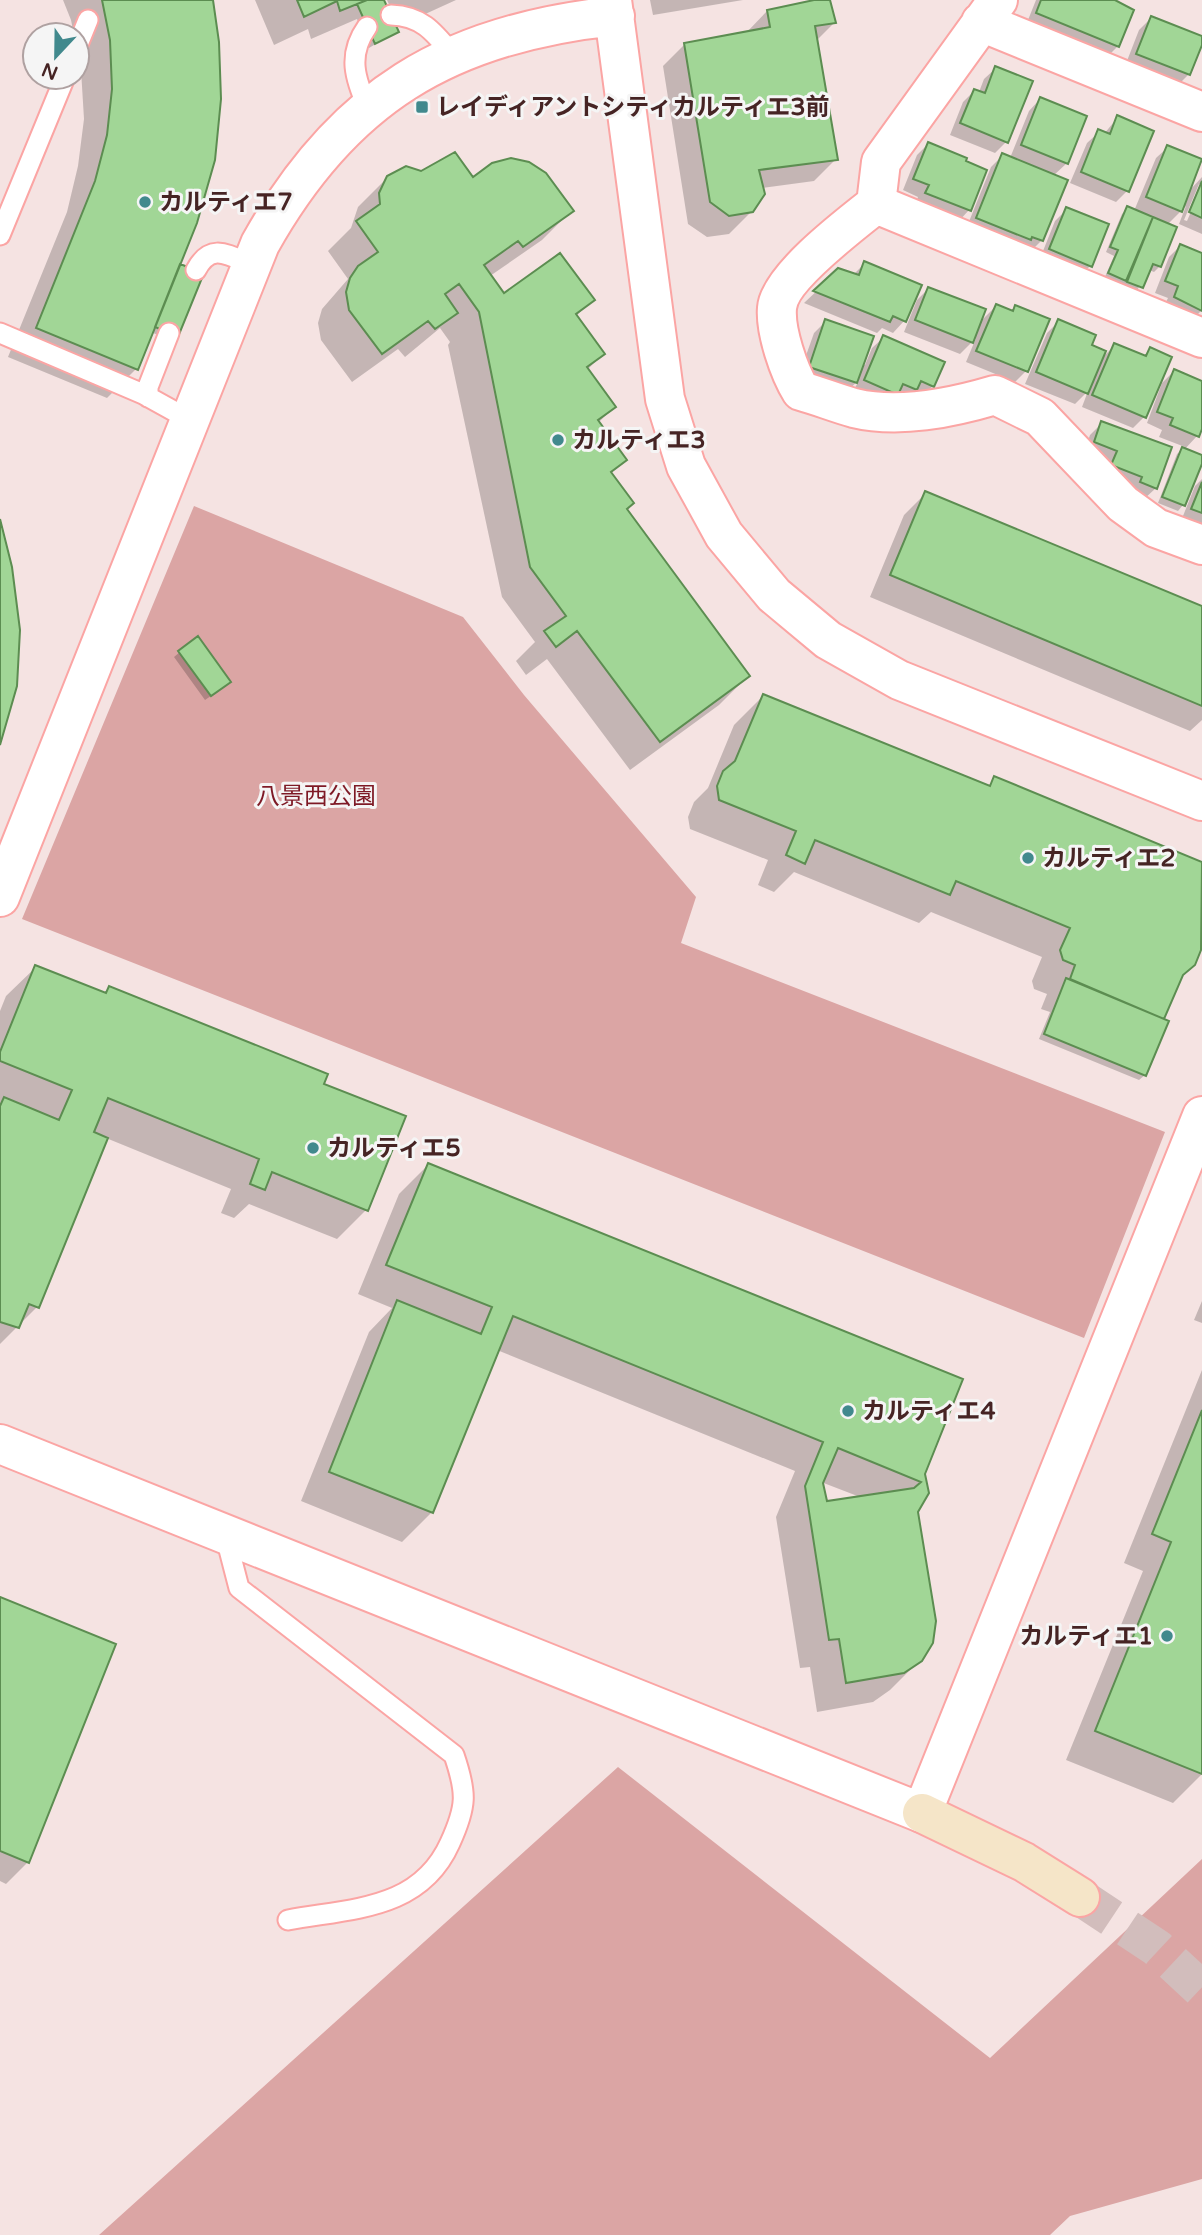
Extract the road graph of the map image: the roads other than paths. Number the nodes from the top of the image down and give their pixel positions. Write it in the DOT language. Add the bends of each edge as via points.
graph roads {
  1 [pos="614,8"];
  2 [pos="989,11"];
  3 [pos="391,15"];
  4 [pos="367,27"];
  5 [pos="453,55"];
  6 [pos="59,91"];
  7 [pos="368,108"];
  8 [pos="1202,112"];
  9 [pos="876,204"];
  10 [pos="0,235"];
  11 [pos="252,265"];
  12 [pos="195,270"];
  13 [pos="0,333"];
  14 [pos="169,333"];
  15 [pos="1202,338"];
  16 [pos="148,397"];
  17 [pos="190,420"];
  18 [pos="1202,545"];
  19 [pos="1202,802"];
  20 [pos="11,839"];
  21 [pos="0,897"];
  22 [pos="1202,1116"];
  23 [pos="0,1444"];
  24 [pos="225,1533"];
  25 [pos="922,1813"];
  26 [pos="1080,1897"];
  27 [pos="289,1920"];
  1 -- 5 [label="street" via="514,33"];
  1 -- 19 [label="street" via="665,399 686,466 724,535 774,595 828,640 899,680"];
  2 -- 8 [label="street"];
  2 -- 9 [label="street" via="881,162"];
  3 -- 5 [label="lane" via="424,22"];
  4 -- 7 [label="lane" via="354,58 355,79"];
  5 -- 7 [label="street"];
  6 -- 10 [label="lane"];
  7 -- 11 [label="street" via="320,153 297,183"];
  9 -- 15 [label="street"];
  9 -- 18 [label="street" via="819,252 793,279 776,307 786,360 801,391 855,408 904,412 995,395 1040,417 1123,504 1156,528"];
  11 -- 12 [label="lane" via="214,253 203,257"];
  11 -- 17 [label="street"];
  13 -- 16 [label="lane"];
  14 -- 16 [label="lane"];
  16 -- 17 [label="lane"];
  17 -- 20 [label="street"];
  20 -- 21 [label="street"];
  22 -- 25 [label="street"];
  23 -- 24 [label="street"];
  24 -- 25 [label="street"];
  24 -- 27 [label="lane" via="239,1588 454,1755 465,1789 463,1815 440,1866 421,1885 381,1904"];
  25 -- 26 [label="street" via="1024,1862"];
}
